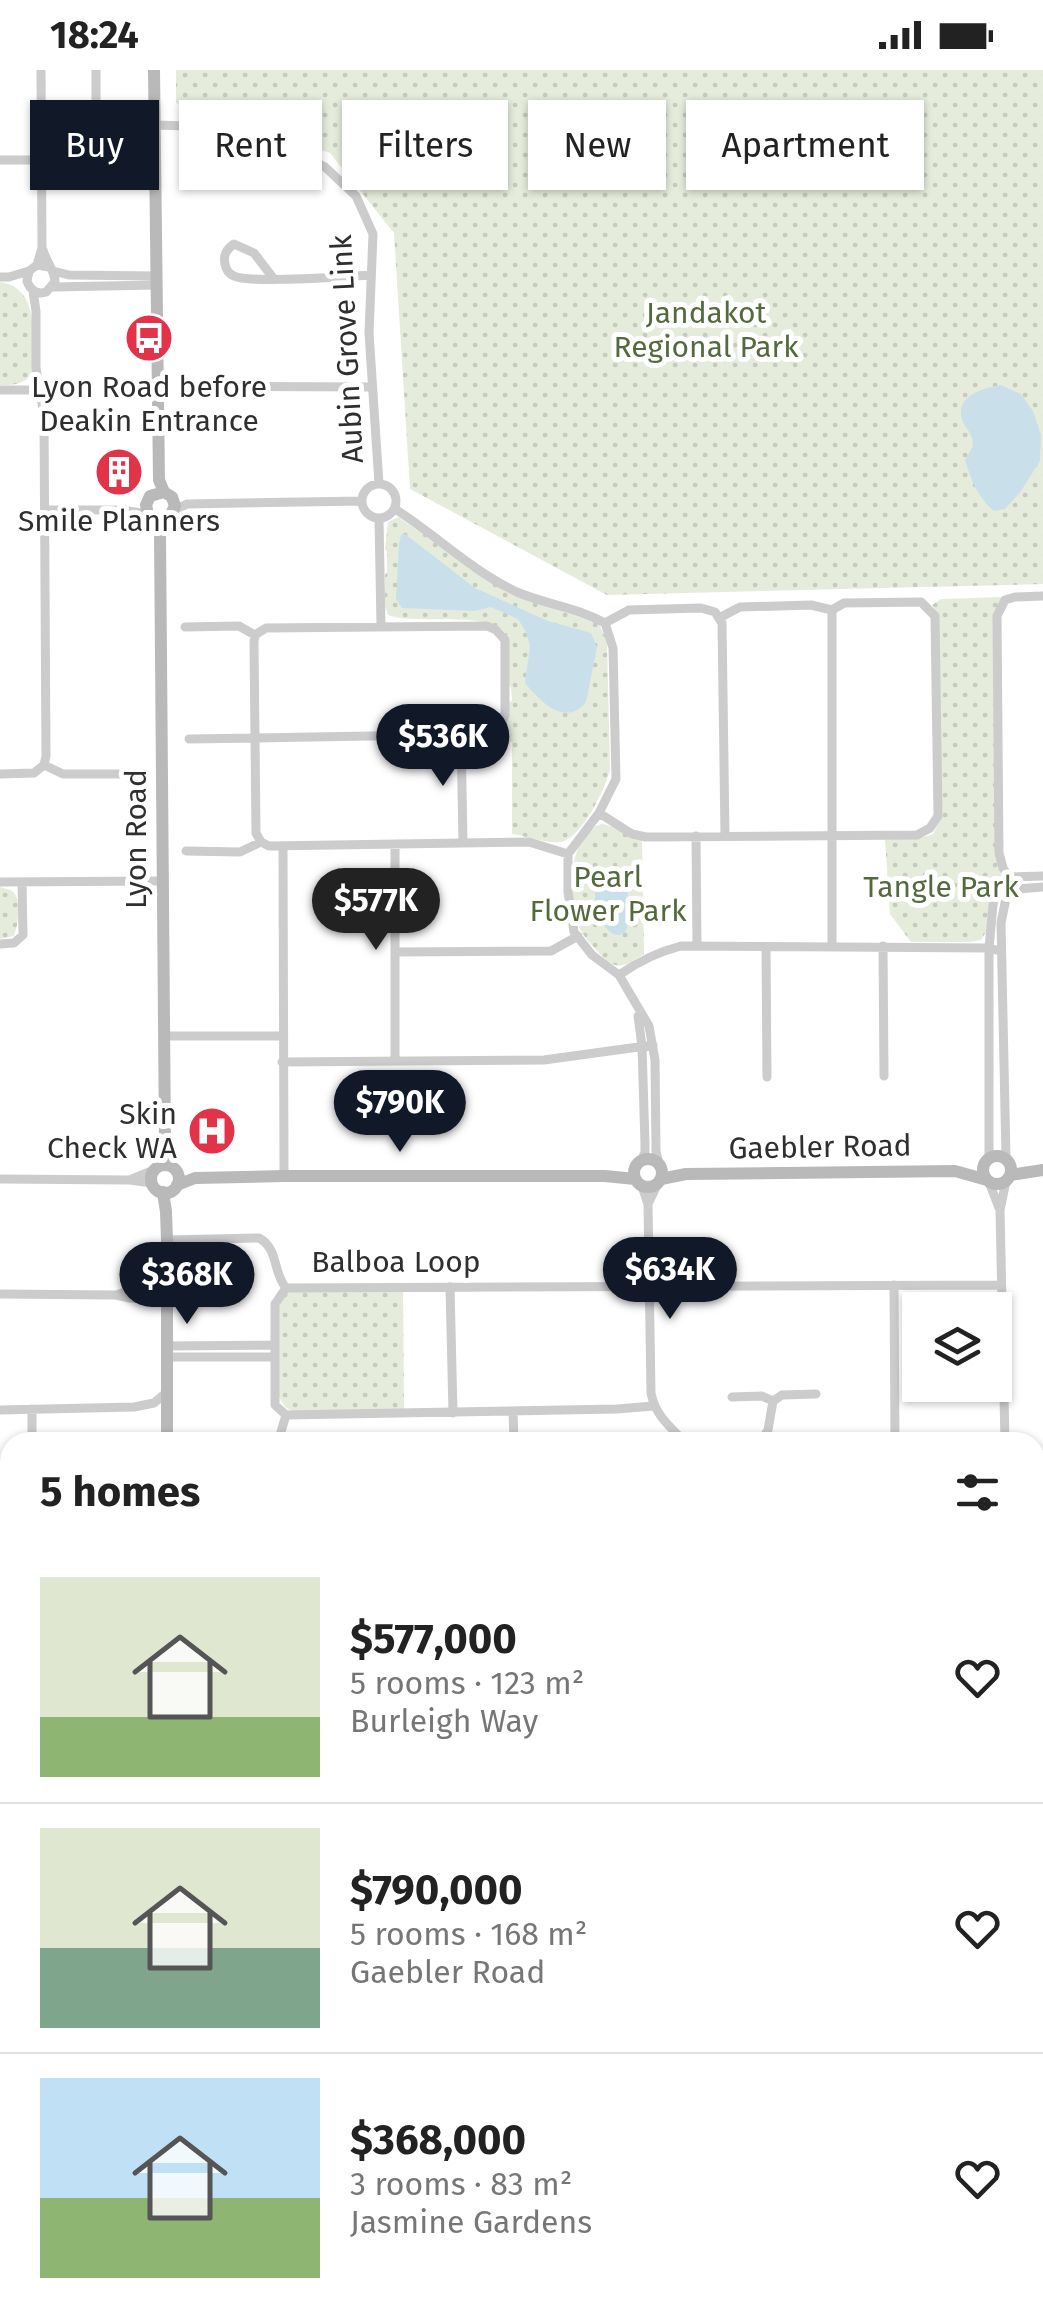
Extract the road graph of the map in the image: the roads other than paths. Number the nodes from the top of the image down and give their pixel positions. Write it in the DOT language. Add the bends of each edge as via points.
graph roads {
  1 [pos="40,70"];
  2 [pos="96,70"];
  3 [pos="154,70"];
  4 [pos="40,100"];
  5 [pos="96,100"];
  6 [pos="155,100"];
  7 [pos="159,125"];
  8 [pos="0,160"];
  9 [pos="30,160"];
  10 [pos="41,190"];
  11 [pos="155,190"];
  12 [pos="42,248"];
  13 [pos="33,268"];
  14 [pos="51,269"];
  15 [pos="371,276"];
  16 [pos="4,277"];
  17 [pos="274,278"];
  18 [pos="156,281"];
  19 [pos="30,287"];
  20 [pos="50,289"];
  21 [pos="36,312"];
  22 [pos="182,386"];
  23 [pos="371,387"];
  24 [pos="0,390"];
  25 [pos="41,390"];
  26 [pos="379,484"];
  27 [pos="362,501"];
  28 [pos="163,506"];
  29 [pos="395,509"];
  30 [pos="45,510"];
  31 [pos="379,518"];
  32 [pos="1043,596"];
  33 [pos="832,610"];
  34 [pos="719,618"];
  35 [pos="605,623"];
  36 [pos="381,626"];
  37 [pos="185,627"];
  38 [pos="256,635"];
  39 [pos="461,734"];
  40 [pos="189,739"];
  41 [pos="255,739"];
  42 [pos="44,765"];
  43 [pos="0,774"];
  44 [pos="142,774"];
  45 [pos="599,812"];
  46 [pos="831,834"];
  47 [pos="696,836"];
  48 [pos="725,836"];
  49 [pos="261,842"];
  50 [pos="463,844"];
  51 [pos="395,845"];
  52 [pos="283,846"];
  53 [pos="186,851"];
  54 [pos="568,854"];
  55 [pos="1043,876"];
  56 [pos="1009,877"];
  57 [pos="161,881"];
  58 [pos="0,882"];
  59 [pos="22,882"];
  60 [pos="1043,887"];
  61 [pos="1017,890"];
  62 [pos="578,936"];
  63 [pos="0,944"];
  64 [pos="697,946"];
  65 [pos="883,946"];
  66 [pos="766,947"];
  67 [pos="832,947"];
  68 [pos="988,948"];
  69 [pos="1000,950"];
  70 [pos="395,952"];
  71 [pos="621,978"];
  72 [pos="163,1036"];
  73 [pos="282,1036"];
  74 [pos="648,1045"];
  75 [pos="395,1061"];
  76 [pos="282,1062"];
  77 [pos="884,1076"];
  78 [pos="767,1077"];
  79 [pos="987,1159"];
  80 [pos="1008,1170"];
  81 [pos="1041,1170"];
  82 [pos="954,1171"];
  83 [pos="659,1173"];
  84 [pos="638,1174"];
  85 [pos="284,1176"];
  86 [pos="166,1178"];
  87 [pos="0,1180"];
  88 [pos="988,1181"];
  89 [pos="648,1204"];
  90 [pos="1000,1210"];
  91 [pos="167,1240"];
  92 [pos="894,1285"];
  93 [pos="1000,1285"];
  94 [pos="650,1286"];
  95 [pos="450,1287"];
  96 [pos="286,1288"];
  97 [pos="0,1294"];
  98 [pos="166,1295"];
  99 [pos="275,1345"];
  100 [pos="166,1351"];
  101 [pos="275,1356"];
  102 [pos="166,1393"];
  103 [pos="816,1394"];
  104 [pos="732,1397"];
  105 [pos="772,1401"];
  106 [pos="653,1406"];
  107 [pos="134,1407"];
  108 [pos="32,1409"];
  109 [pos="0,1410"];
  110 [pos="514,1411"];
  111 [pos="453,1412"];
  112 [pos="286,1415"];
  113 [pos="167,1421"];
  114 [pos="32,1432"];
  115 [pos="167,1432"];
  116 [pos="281,1432"];
  117 [pos="514,1432"];
  118 [pos="676,1432"];
  119 [pos="767,1432"];
  120 [pos="896,1432"];
  121 [pos="1005,1432"];
  1 -- 4 [label="street"];
  2 -- 5 [label="street"];
  3 -- 6 [label="street, Lyon Road"];
  7 -- 15 [label="street, Aubin Grove Link" via="249,128 325,166 356,196 368,221"];
  8 -- 9 [label="street"];
  10 -- 12 [label="street"];
  11 -- 18 [label="street, Lyon Road"];
  12 -- 13 [label="street"];
  12 -- 14 [label="street"];
  13 -- 14 [label="street"];
  13 -- 16 [label="street"];
  13 -- 19 [label="street"];
  14 -- 18 [label="street"];
  14 -- 20 [label="street"];
  15 -- 17 [label="street"];
  15 -- 23 [label="street, Aubin Grove Link"];
  16 -- 19 [label="street"];
  17 -- 17 [label="street" via="231,276 224,259 228,249 234,244 254,253"];
  18 -- 20 [label="street"];
  18 -- 28 [label="street, Lyon Road"];
  19 -- 20 [label="street"];
  19 -- 21 [label="street"];
  20 -- 21 [label="street"];
  21 -- 25 [label="street"];
  22 -- 23 [label="street"];
  23 -- 26 [label="street, Aubin Grove Link"];
  24 -- 25 [label="street"];
  25 -- 30 [label="street"];
  26 -- 27 [label="street"];
  26 -- 29 [label="street" via="394,492"];
  27 -- 28 [label="street"];
  27 -- 31 [label="street"];
  28 -- 30 [label="street"];
  28 -- 57 [label="street, Lyon Road"];
  29 -- 31 [label="street"];
  29 -- 35 [label="street" via="516,591"];
  30 -- 42 [label="street"];
  31 -- 36 [label="street"];
  32 -- 56 [label="street" via="1005,600 996,616 999,853"];
  33 -- 34 [label="street" via="740,607"];
  33 -- 46 [label="street"];
  33 -- 46 [label="street" via="844,603 921,602 934,616 938,816 917,835"];
  34 -- 35 [label="street" via="701,608 629,610"];
  34 -- 48 [label="street"];
  35 -- 45 [label="street" via="613,648 616,779"];
  36 -- 38 [label="street" via="266,628"];
  36 -- 39 [label="street" via="487,626 505,640 500,726 488,734"];
  37 -- 38 [label="street" via="239,626"];
  38 -- 41 [label="street"];
  39 -- 41 [label="street"];
  39 -- 50 [label="street"];
  40 -- 41 [label="street"];
  41 -- 49 [label="street"];
  42 -- 43 [label="street" via="34,773"];
  42 -- 44 [label="street" via="63,774"];
  45 -- 47 [label="street" via="632,834"];
  45 -- 54 [label="street"];
  46 -- 48 [label="street"];
  46 -- 67 [label="street"];
  47 -- 48 [label="street"];
  47 -- 64 [label="street"];
  49 -- 52 [label="street"];
  49 -- 53 [label="street" via="240,852"];
  50 -- 51 [label="street"];
  50 -- 54 [label="street" via="529,842"];
  51 -- 52 [label="street"];
  51 -- 70 [label="street"];
  52 -- 73 [label="street"];
  54 -- 62 [label="street"];
  55 -- 56 [label="street"];
  56 -- 61 [label="street"];
  56 -- 68 [label="street" via="997,888"];
  57 -- 59 [label="street"];
  57 -- 72 [label="street, Lyon Road"];
  58 -- 59 [label="street"];
  59 -- 63 [label="street" via="23,935 14,944"];
  60 -- 61 [label="street"];
  61 -- 69 [label="street" via="1006,898"];
  62 -- 70 [label="street" via="551,951"];
  62 -- 71 [label="street"];
  64 -- 66 [label="street"];
  64 -- 71 [label="street" via="660,951"];
  65 -- 67 [label="street"];
  65 -- 68 [label="street"];
  65 -- 77 [label="street"];
  66 -- 67 [label="street"];
  66 -- 78 [label="street"];
  68 -- 69 [label="street"];
  68 -- 79 [label="street"];
  69 -- 80 [label="street"];
  70 -- 75 [label="street"];
  71 -- 74 [label="street"];
  72 -- 73 [label="street"];
  72 -- 86 [label="street, Lyon Road"];
  73 -- 76 [label="street"];
  74 -- 75 [label="street" via="544,1060"];
  74 -- 83 [label="street"];
  74 -- 84 [label="street" via="645,1152"];
  75 -- 76 [label="street"];
  76 -- 85 [label="street"];
  79 -- 80 [label="street" via="998,1156"];
  79 -- 82 [label="street, Gaebler Road"];
  79 -- 88 [label="street" via="982,1170"];
  80 -- 81 [label="street"];
  80 -- 88 [label="street" via="999,1184"];
  80 -- 90 [label="street"];
  82 -- 83 [label="street, Gaebler Road"];
  82 -- 88 [label="street, Gaebler Road"];
  83 -- 84 [label="street" via="651,1186"];
  83 -- 84 [label="street, Gaebler Road" via="651,1160"];
  83 -- 89 [label="street"];
  84 -- 85 [label="street"];
  84 -- 89 [label="street"];
  85 -- 86 [label="street"];
  86 -- 87 [label="street"];
  86 -- 91 [label="street, Lyon Road"];
  88 -- 90 [label="street"];
  89 -- 94 [label="street"];
  90 -- 93 [label="street"];
  91 -- 96 [label="street" via="259,1238 274,1252"];
  91 -- 98 [label="street, Lyon Road"];
  92 -- 93 [label="street, Balboa Loop"];
  92 -- 94 [label="street, Balboa Loop"];
  92 -- 120 [label="street"];
  93 -- 121 [label="street"];
  94 -- 95 [label="street, Balboa Loop"];
  94 -- 106 [label="street"];
  95 -- 96 [label="street, Balboa Loop"];
  95 -- 111 [label="street"];
  96 -- 99 [label="street, Balboa Loop" via="275,1304"];
  97 -- 98 [label="street"];
  98 -- 100 [label="street, Lyon Road"];
  99 -- 100 [label="street"];
  99 -- 101 [label="street, Balboa Loop"];
  100 -- 101 [label="street"];
  100 -- 102 [label="street, Lyon Road"];
  101 -- 112 [label="street, Balboa Loop" via="275,1406"];
  102 -- 107 [label="street"];
  102 -- 113 [label="street, Lyon Road"];
  103 -- 105 [label="street"];
  104 -- 105 [label="street"];
  105 -- 119 [label="street"];
  106 -- 110 [label="street"];
  106 -- 118 [label="street"];
  107 -- 108 [label="street"];
  107 -- 113 [label="street"];
  108 -- 109 [label="street"];
  108 -- 114 [label="street"];
  110 -- 111 [label="street"];
  110 -- 117 [label="street"];
  111 -- 112 [label="street"];
  112 -- 116 [label="street"];
  113 -- 115 [label="street, Lyon Road"];
}
